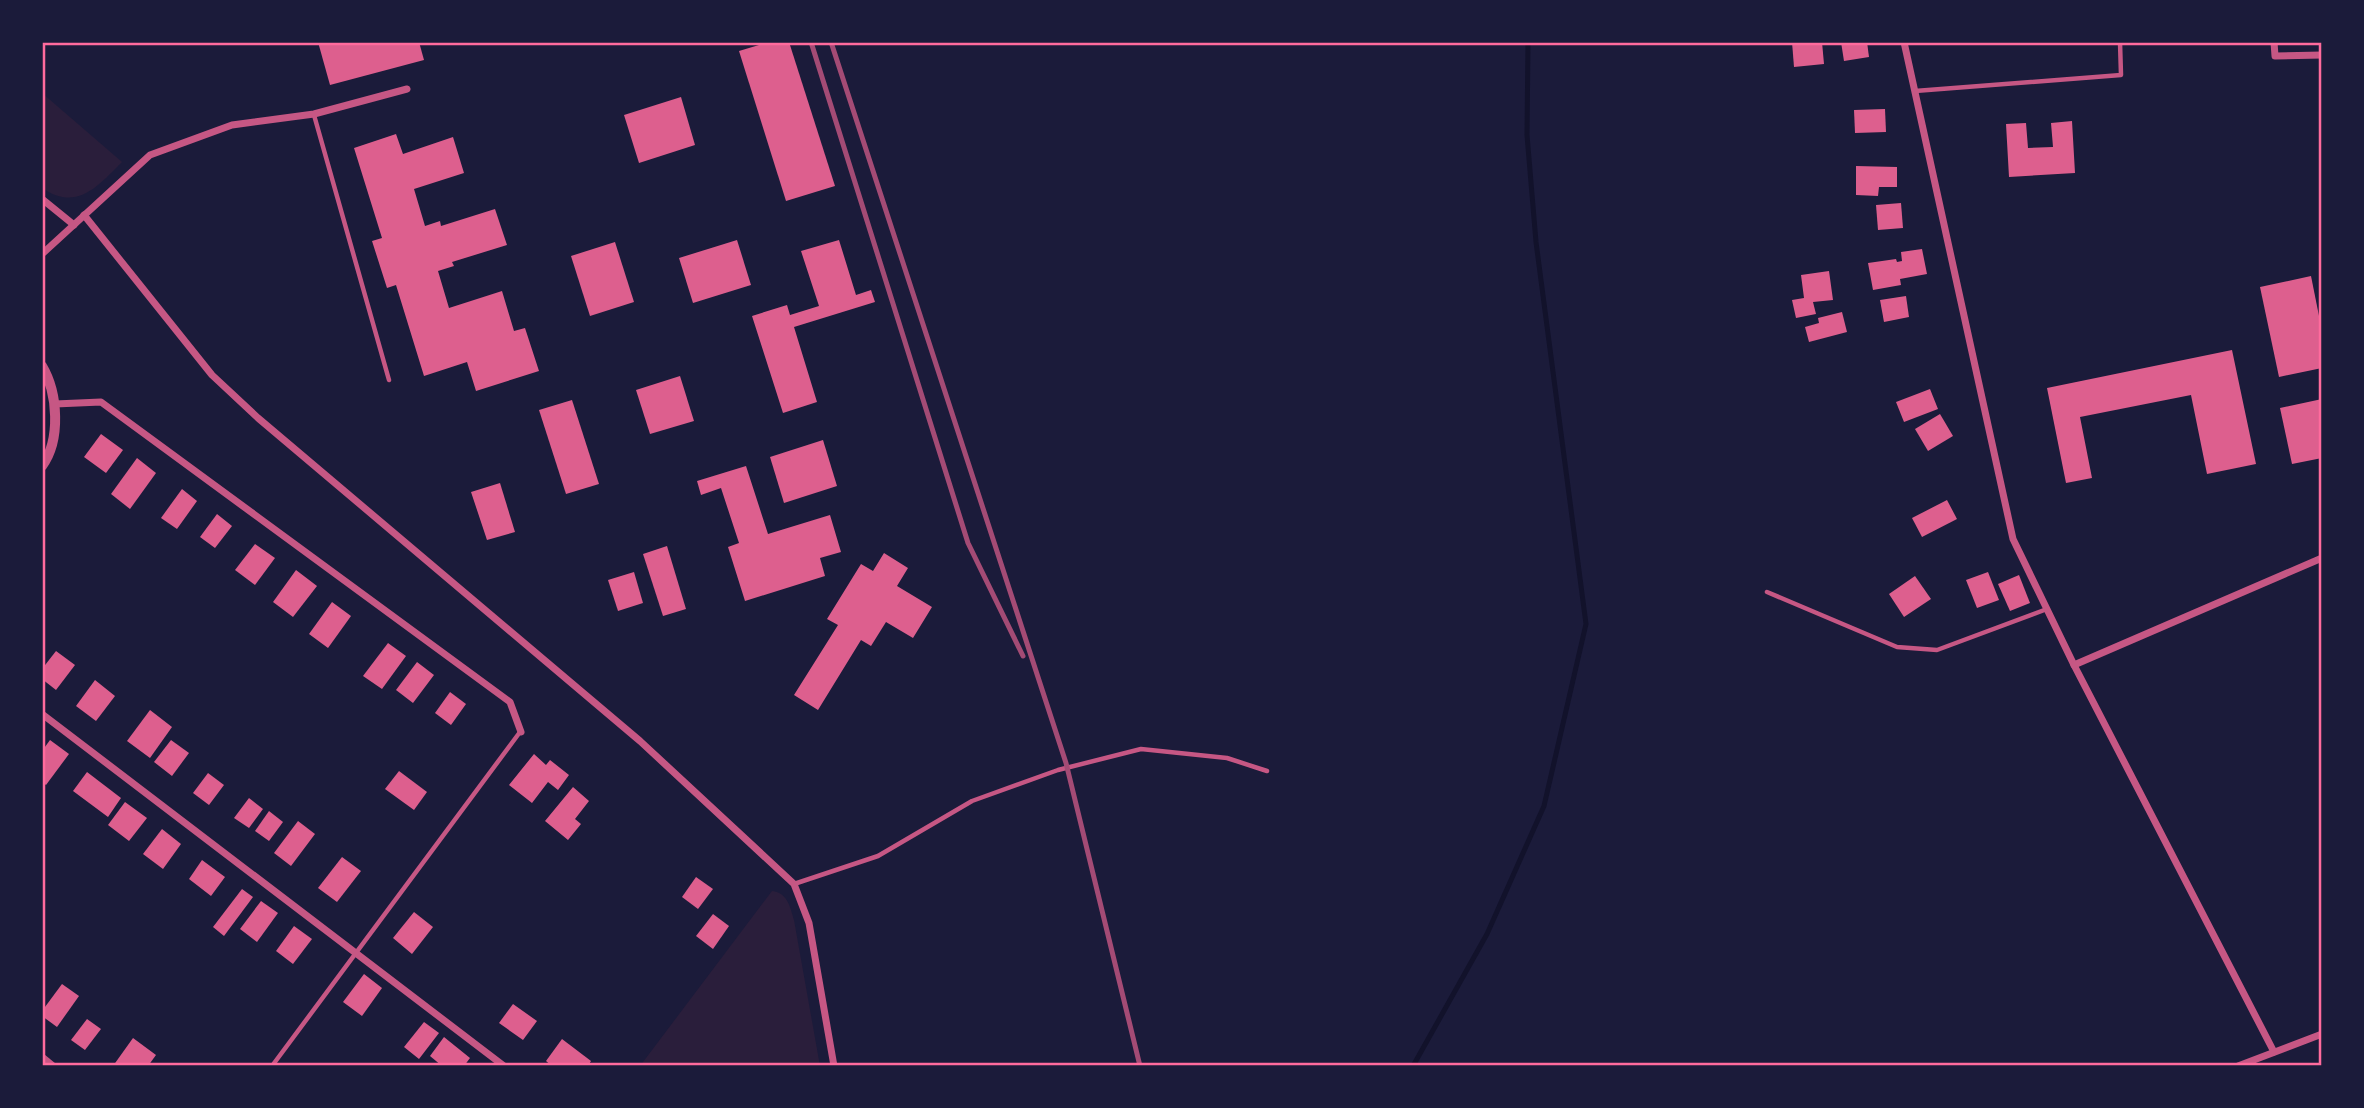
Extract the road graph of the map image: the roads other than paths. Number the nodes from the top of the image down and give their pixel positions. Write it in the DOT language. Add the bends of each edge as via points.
graph roads {
  1 [pos="1904,42"];
  2 [pos="2120,42"];
  3 [pos="2274,42"];
  4 [pos="2322,55"];
  5 [pos="407,89"];
  6 [pos="1914,92"];
  7 [pos="314,114"];
  8 [pos="42,200"];
  9 [pos="84,215"];
  10 [pos="74,225"];
  11 [pos="42,254"];
  12 [pos="42,366"];
  13 [pos="389,380"];
  14 [pos="55,404"];
  15 [pos="42,466"];
  16 [pos="2322,558"];
  17 [pos="1767,592"];
  18 [pos="2047,609"];
  19 [pos="2074,665"];
  20 [pos="42,714"];
  21 [pos="521,732"];
  22 [pos="1267,771"];
  23 [pos="794,884"];
  24 [pos="356,953"];
  25 [pos="2322,1034"];
  26 [pos="2274,1052"];
  27 [pos="42,1057"];
  28 [pos="54,1066"];
  29 [pos="272,1066"];
  30 [pos="504,1066"];
  31 [pos="834,1066"];
  32 [pos="2238,1066"];
  1 -- 6 [label="street"];
  2 -- 6 [label="lane" via="2121,75"];
  3 -- 4 [label="street" via="2275,56"];
  5 -- 7 [label="street"];
  6 -- 18 [label="street" via="2013,539"];
  7 -- 9 [label="street" via="232,125 150,155"];
  7 -- 13 [label="lane"];
  8 -- 10 [label="street"];
  9 -- 10 [label="street"];
  9 -- 23 [label="street" via="221,383 640,741"];
  10 -- 11 [label="street"];
  12 -- 14 [label="street"];
  14 -- 15 [label="street" via="54,430"];
  14 -- 21 [label="street" via="101,402 510,702"];
  16 -- 19 [label="street"];
  17 -- 18 [label="lane" via="1897,647 1937,650"];
  18 -- 19 [label="street"];
  19 -- 26 [label="street"];
  20 -- 24 [label="street"];
  21 -- 24 [label="lane"];
  22 -- 23 [label="lane" via="1227,758 1140,749 1058,770 972,801 878,856"];
  23 -- 31 [label="street" via="810,923"];
  24 -- 29 [label="lane"];
  24 -- 30 [label="street"];
  25 -- 26 [label="street"];
  26 -- 32 [label="street"];
  27 -- 28 [label="street"];
}
